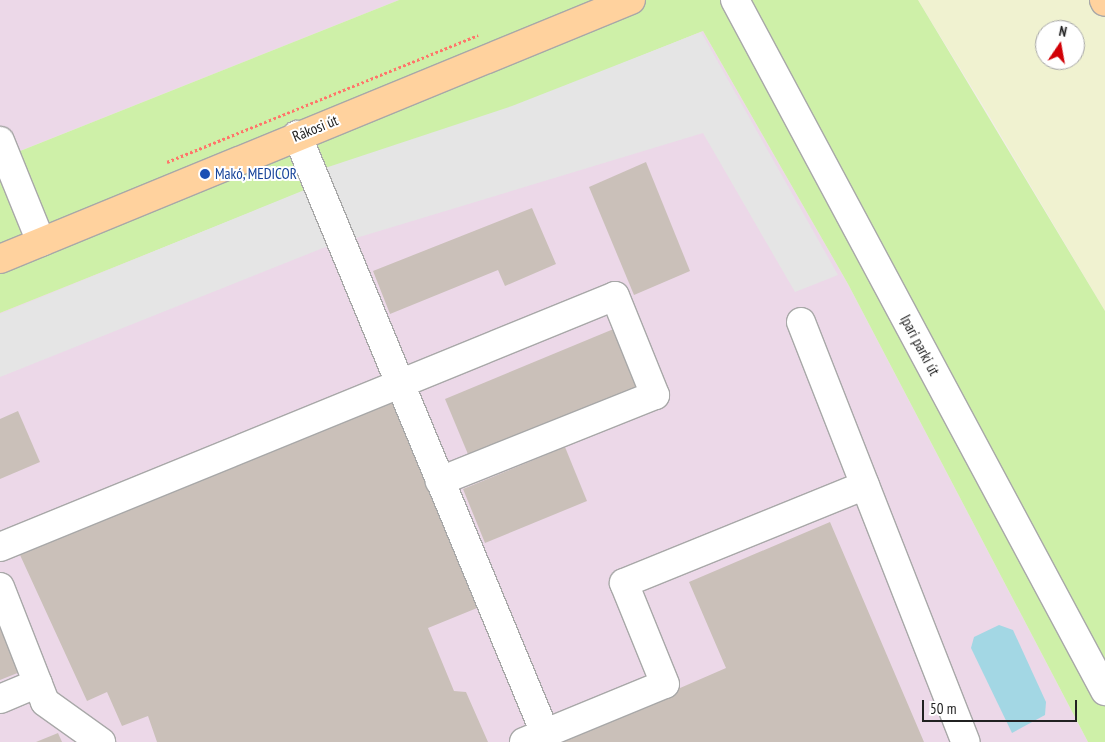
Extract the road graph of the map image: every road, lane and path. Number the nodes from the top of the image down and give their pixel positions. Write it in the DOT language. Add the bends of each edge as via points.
graph roads {
  1 [pos="735,0"];
  2 [pos="619,2"];
  3 [pos="297,135"];
  4 [pos="0,141"];
  5 [pos="41,242"];
  6 [pos="0,259"];
  7 [pos="802,322"];
  8 [pos="400,380"];
  9 [pos="440,481"];
  10 [pos="865,485"];
  11 [pos="0,547"];
  12 [pos="0,587"];
  13 [pos="38,683"];
  14 [pos="1105,691"];
  15 [pos="0,699"];
  16 [pos="535,738"];
  17 [pos="101,742"];
  18 [pos="966,742"];
  1 -- 14 [label="street, Ipari parki út"];
  2 -- 3 [label="main road, Rákosi út"];
  3 -- 5 [label="main road, Rákosi út"];
  3 -- 8 [label="street"];
  4 -- 5 [label="street"];
  5 -- 6 [label="main road, Rákosi út"];
  7 -- 10 [label="street"];
  8 -- 9 [label="street"];
  8 -- 9 [label="street" via="615,296 655,395"];
  8 -- 11 [label="street"];
  9 -- 16 [label="street"];
  10 -- 16 [label="street" via="624,583 665,684"];
  10 -- 18 [label="street"];
  12 -- 13 [label="street"];
  13 -- 15 [label="street"];
  13 -- 17 [label="street" via="46,702"];
}
